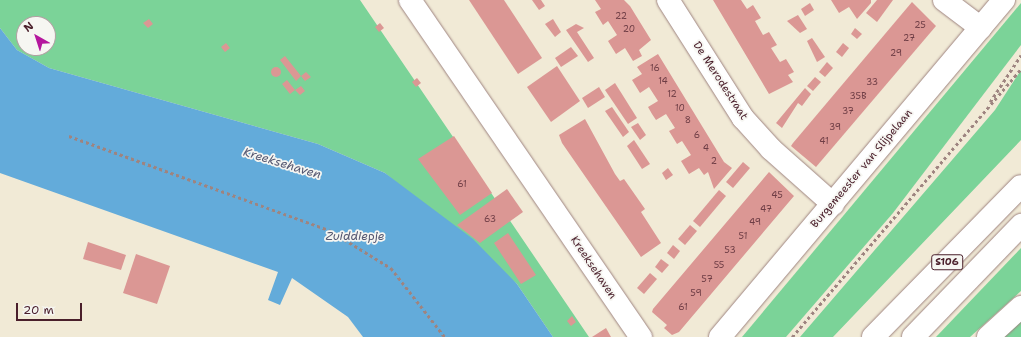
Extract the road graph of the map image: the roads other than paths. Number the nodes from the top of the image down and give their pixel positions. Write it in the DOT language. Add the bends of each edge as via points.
graph roads {
  1 [pos="410,0"];
  2 [pos="668,0"];
  3 [pos="944,0"];
  4 [pos="1004,0"];
  5 [pos="981,28"];
  6 [pos="1021,186"];
  7 [pos="833,204"];
  8 [pos="1021,225"];
  9 [pos="1021,307"];
  10 [pos="641,337"];
  11 [pos="720,337"];
  12 [pos="874,337"];
  13 [pos="913,337"];
  14 [pos="988,337"];
  1 -- 10 [label="main road, Kreeksehaven"];
  2 -- 7 [label="main road, De Merodestraat" via="743,118 771,149"];
  3 -- 5 [label="main road"];
  4 -- 5 [label="main road, Burgemeester van Slijpelaan"];
  5 -- 7 [label="main road, Burgemeester van Slijpelaan"];
  6 -- 12 [label="main road, S106"];
  7 -- 11 [label="main road, Burgemeester van Slijpelaan"];
  8 -- 13 [label="main road"];
  9 -- 14 [label="main road"];
}
